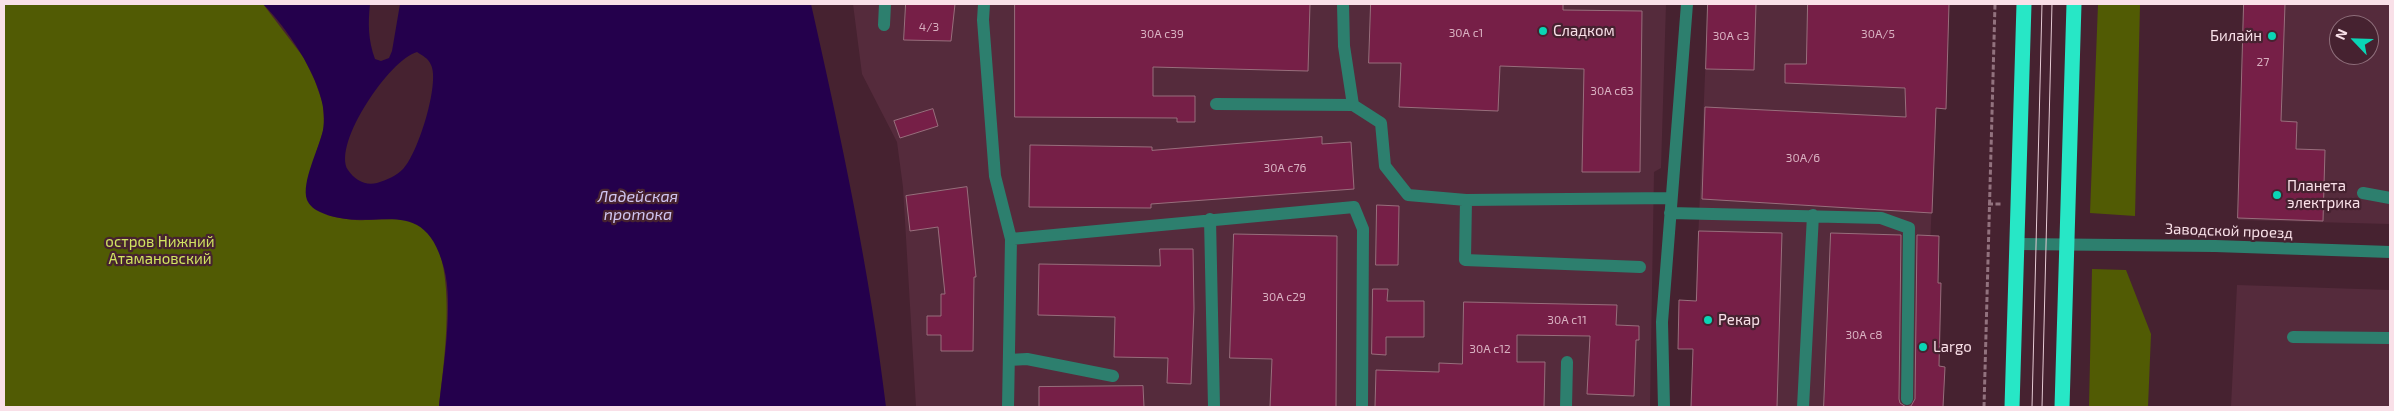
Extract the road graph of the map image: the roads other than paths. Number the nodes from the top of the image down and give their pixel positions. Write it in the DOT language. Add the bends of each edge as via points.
graph roads {
  1 [pos="885,4"];
  2 [pos="984,4"];
  3 [pos="1343,4"];
  4 [pos="1686,4"];
  5 [pos="2024,4"];
  6 [pos="2074,4"];
  7 [pos="884,25"];
  8 [pos="1216,104"];
  9 [pos="1354,105"];
  10 [pos="2363,193"];
  11 [pos="1671,198"];
  12 [pos="2390,198"];
  13 [pos="1466,200"];
  14 [pos="1670,213"];
  15 [pos="1813,215"];
  16 [pos="1210,219"];
  17 [pos="1011,239"];
  18 [pos="2017,244"];
  19 [pos="2067,245"];
  20 [pos="2390,252"];
  21 [pos="1640,267"];
  22 [pos="2293,337"];
  23 [pos="2390,338"];
  24 [pos="1009,360"];
  25 [pos="1567,362"];
  26 [pos="1113,376"];
  27 [pos="1907,399"];
  28 [pos="1008,407"];
  29 [pos="1214,407"];
  30 [pos="1362,407"];
  31 [pos="1566,407"];
  32 [pos="1664,407"];
  33 [pos="1803,407"];
  34 [pos="2012,407"];
  35 [pos="2062,407"];
  1 -- 7 [label="street"];
  2 -- 17 [label="street" via="995,176"];
  3 -- 9 [label="street" via="1344,46"];
  4 -- 11 [label="street"];
  5 -- 18 [label="highway"];
  6 -- 19 [label="highway"];
  8 -- 9 [label="street"];
  9 -- 13 [label="street" via="1381,122 1385,166 1408,195"];
  10 -- 12 [label="street"];
  11 -- 13 [label="street"];
  11 -- 14 [label="street"];
  13 -- 21 [label="street" via="1465,260"];
  14 -- 15 [label="street"];
  14 -- 32 [label="street" via="1662,322"];
  15 -- 27 [label="street" via="1882,218 1909,228"];
  15 -- 33 [label="street"];
  16 -- 17 [label="street"];
  16 -- 29 [label="street"];
  16 -- 30 [label="street" via="1354,207 1363,230"];
  17 -- 24 [label="street"];
  18 -- 19 [label="street, Заводской проезд"];
  18 -- 34 [label="highway"];
  19 -- 20 [label="street, Заводской проезд"];
  19 -- 35 [label="highway"];
  22 -- 23 [label="street"];
  24 -- 26 [label="street" via="1027,359"];
  24 -- 28 [label="street"];
  25 -- 31 [label="street"];
}
